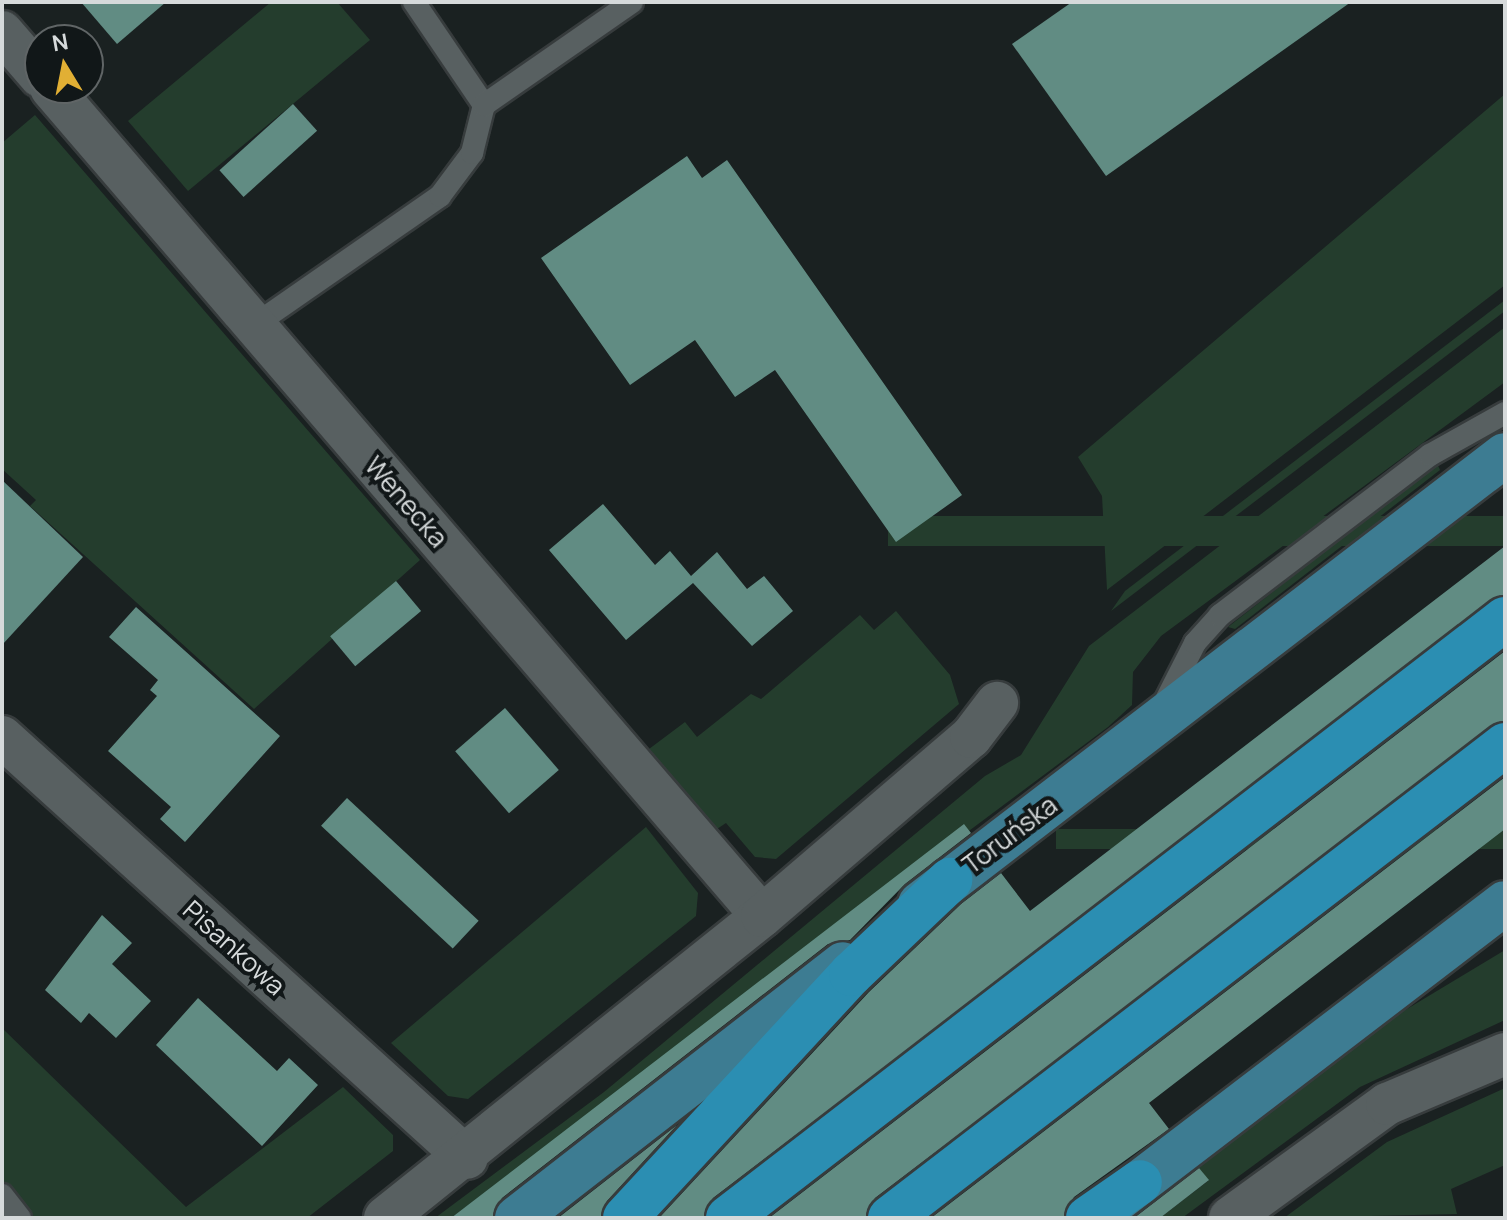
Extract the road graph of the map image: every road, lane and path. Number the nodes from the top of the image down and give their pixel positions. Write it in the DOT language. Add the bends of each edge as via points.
graph roads {
  1 [pos="414,2"];
  2 [pos="632,2"];
  3 [pos="2,32"];
  4 [pos="24,57"];
  5 [pos="65,104"];
  6 [pos="484,105"];
  7 [pos="256,324"];
  8 [pos="1505,413"];
  9 [pos="1505,455"];
  10 [pos="1505,619"];
  11 [pos="997,703"];
  12 [pos="2,737"];
  13 [pos="1505,745"];
  14 [pos="1123,748"];
  15 [pos="950,880"];
  16 [pos="1505,903"];
  17 [pos="762,916"];
  18 [pos="1505,926"];
  19 [pos="1407,978"];
  20 [pos="1505,1054"];
  21 [pos="467,1158"];
  22 [pos="1140,1182"];
  23 [pos="2,1195"];
  24 [pos="20,1218"];
  25 [pos="385,1218"];
  26 [pos="517,1218"];
  27 [pos="625,1218"];
  28 [pos="728,1218"];
  29 [pos="890,1218"];
  30 [pos="1090,1218"];
  31 [pos="1230,1218"];
  1 -- 6 [label="lane"];
  2 -- 6 [label="lane"];
  3 -- 4 [label="street"];
  5 -- 7 [label="street, Wenecka"];
  6 -- 7 [label="lane" via="472,153 440,196"];
  7 -- 17 [label="street, Wenecka"];
  8 -- 14 [label="lane" via="1430,455 1220,615 1195,643 1163,706"];
  9 -- 14 [label="main road, Toruńska"];
  10 -- 28 [label="highway"];
  11 -- 17 [label="street" via="971,737"];
  12 -- 21 [label="street, Pisankowa"];
  13 -- 29 [label="highway"];
  14 -- 15 [label="main road, Toruńska"];
  15 -- 26 [label="main road, Toruńska"];
  15 -- 27 [label="highway" via="813,1014"];
  16 -- 19 [label="main road"];
  17 -- 21 [label="street"];
  18 -- 19 [label="lane"];
  19 -- 22 [label="main road"];
  20 -- 31 [label="street" via="1387,1104"];
  21 -- 25 [label="street"];
  22 -- 30 [label="highway"];
  23 -- 24 [label="lane"];
}
